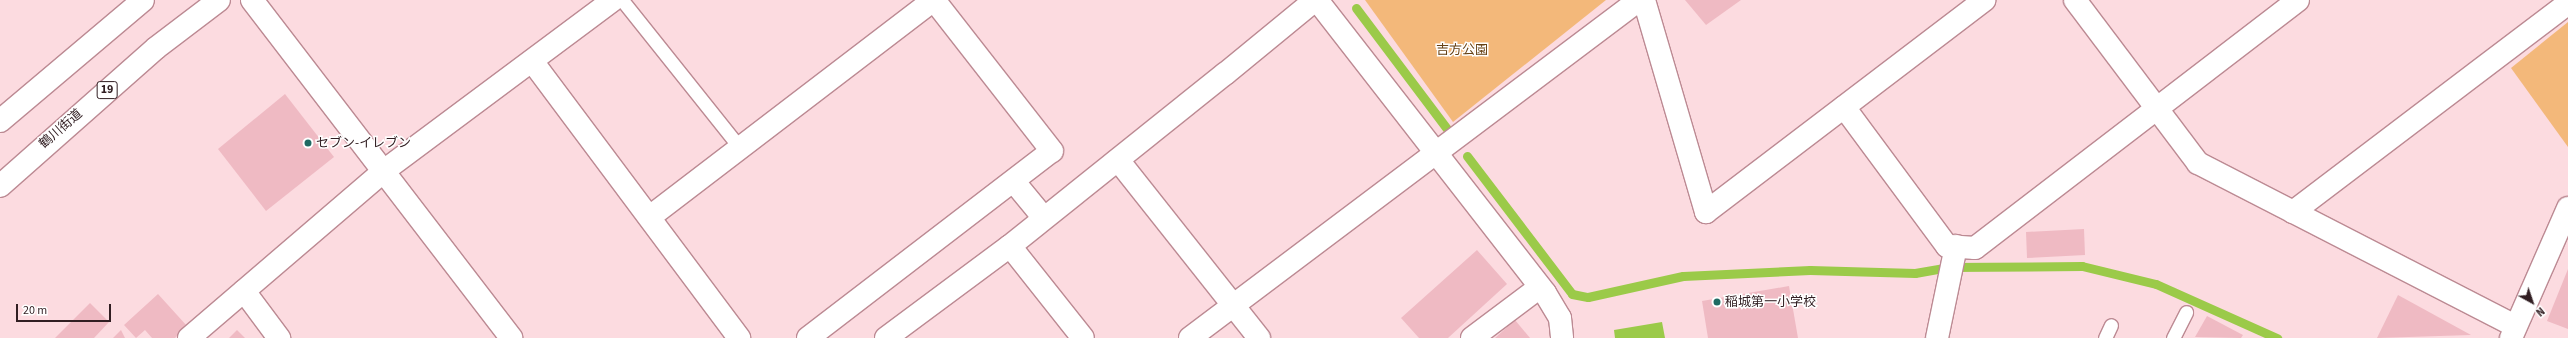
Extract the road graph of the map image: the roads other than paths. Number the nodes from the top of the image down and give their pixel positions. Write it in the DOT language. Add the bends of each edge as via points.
graph roads {
  1 [pos="143,0"];
  2 [pos="218,0"];
  3 [pos="252,0"];
  4 [pos="613,0"];
  5 [pos="622,0"];
  6 [pos="934,0"];
  7 [pos="1316,0"];
  8 [pos="1639,0"];
  9 [pos="1644,0"];
  10 [pos="1984,0"];
  11 [pos="2075,0"];
  12 [pos="2298,0"];
  13 [pos="2568,3"];
  14 [pos="532,61"];
  15 [pos="1844,107"];
  16 [pos="2156,109"];
  17 [pos="0,121"];
  18 [pos="740,148"];
  19 [pos="1437,155"];
  20 [pos="1118,160"];
  21 [pos="385,170"];
  22 [pos="1015,183"];
  23 [pos="0,186"];
  24 [pos="2568,208"];
  25 [pos="2293,212"];
  26 [pos="651,216"];
  27 [pos="1044,218"];
  28 [pos="1010,246"];
  29 [pos="1955,252"];
  30 [pos="1540,287"];
  31 [pos="244,291"];
  32 [pos="1233,305"];
  33 [pos="2186,312"];
  34 [pos="2111,325"];
  35 [pos="2513,332"];
  36 [pos="189,338"];
  37 [pos="278,338"];
  38 [pos="511,338"];
  39 [pos="739,338"];
  40 [pos="808,338"];
  41 [pos="886,338"];
  42 [pos="1083,338"];
  43 [pos="1190,338"];
  44 [pos="1259,338"];
  45 [pos="1472,338"];
  46 [pos="1562,338"];
  47 [pos="1937,338"];
  48 [pos="2105,338"];
  49 [pos="2173,338"];
  1 -- 17 [label="street"];
  2 -- 23 [label="street, 鶴川街道 / 19" via="138,63"];
  3 -- 21 [label="street"];
  4 -- 14 [label="street"];
  5 -- 18 [label="lane"];
  6 -- 18 [label="street"];
  6 -- 22 [label="street" via="1052,151"];
  7 -- 19 [label="street"];
  7 -- 20 [label="street"];
  8 -- 19 [label="street"];
  9 -- 15 [label="street" via="1706,212"];
  10 -- 15 [label="street"];
  11 -- 16 [label="street"];
  12 -- 16 [label="street"];
  13 -- 25 [label="street"];
  14 -- 21 [label="street"];
  14 -- 26 [label="street"];
  15 -- 29 [label="street" via="1947,246"];
  16 -- 25 [label="street" via="2198,163"];
  16 -- 29 [label="street" via="1975,248"];
  18 -- 26 [label="street"];
  19 -- 30 [label="street"];
  19 -- 32 [label="street"];
  20 -- 27 [label="street"];
  20 -- 32 [label="street"];
  21 -- 31 [label="street"];
  21 -- 38 [label="street"];
  22 -- 27 [label="street"];
  22 -- 40 [label="street"];
  24 -- 35 [label="street"];
  25 -- 35 [label="street"];
  26 -- 39 [label="street"];
  27 -- 28 [label="street"];
  28 -- 41 [label="street"];
  28 -- 42 [label="street"];
  29 -- 47 [label="street"];
  30 -- 45 [label="street"];
  30 -- 46 [label="street" via="1560,318"];
  31 -- 36 [label="street"];
  31 -- 37 [label="street"];
  32 -- 43 [label="street"];
  32 -- 44 [label="street"];
  33 -- 49 [label="lane"];
  34 -- 48 [label="lane"];
}
